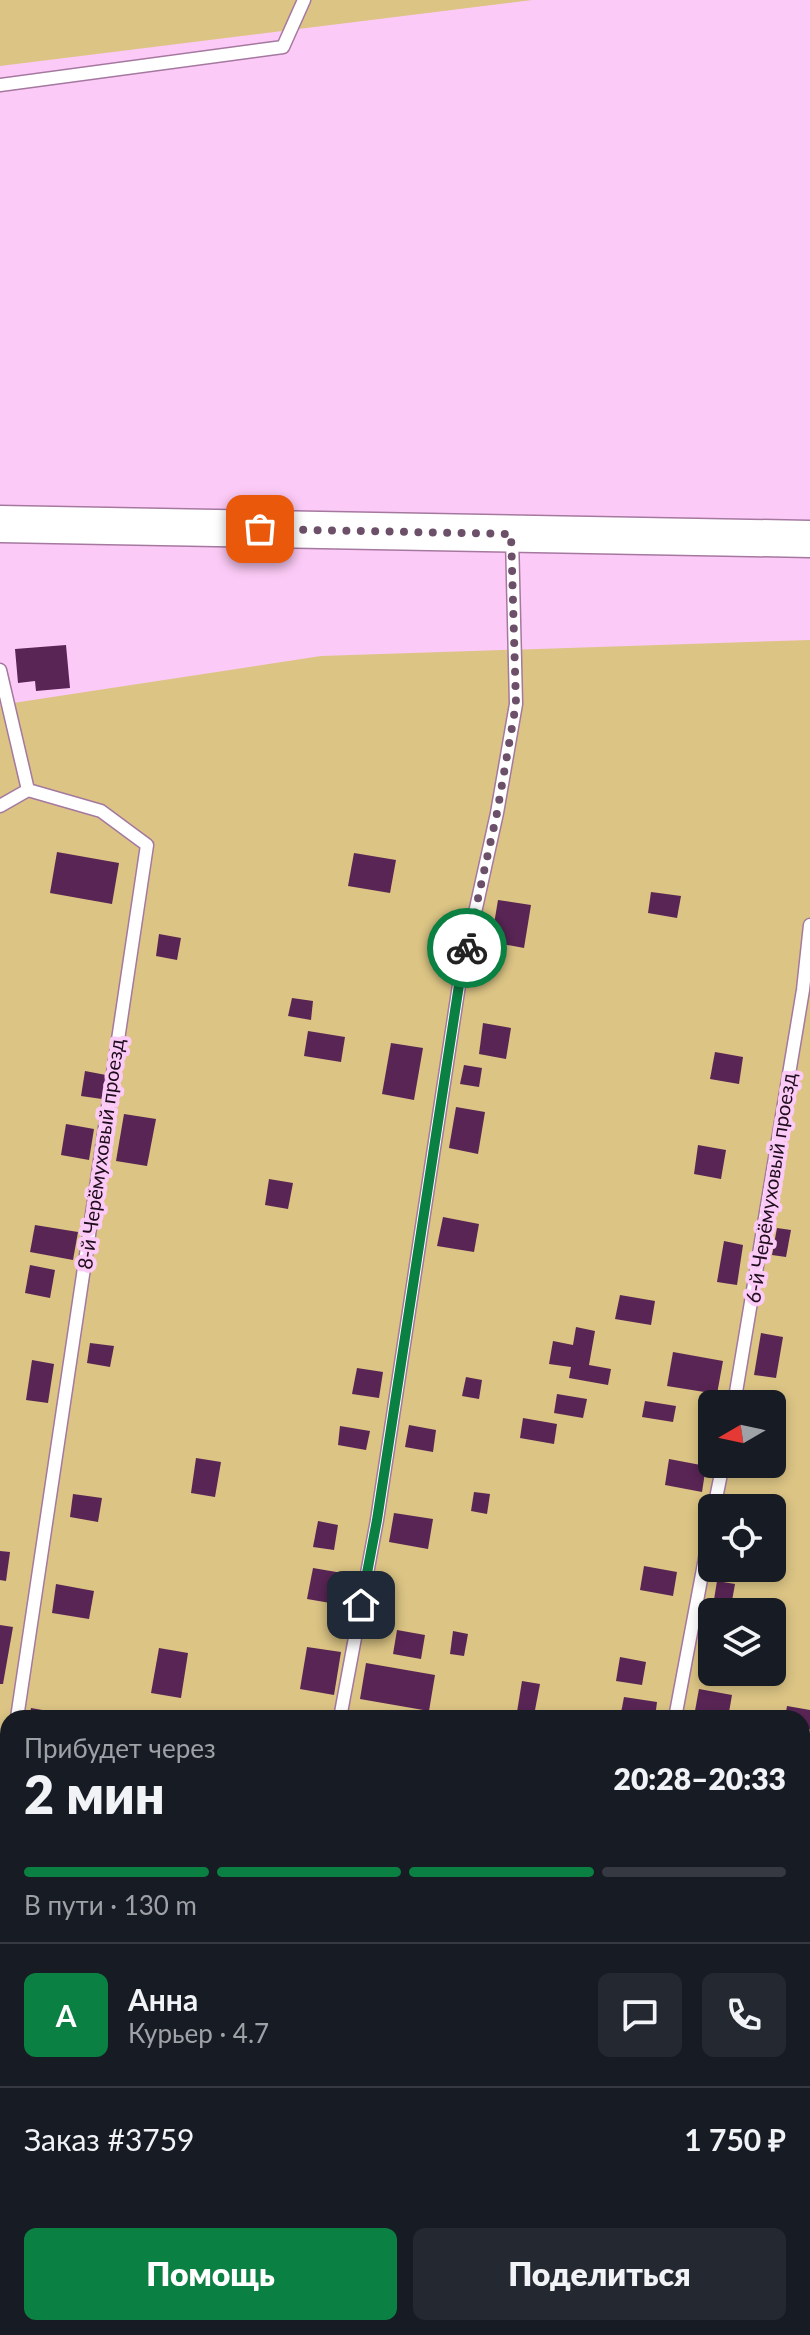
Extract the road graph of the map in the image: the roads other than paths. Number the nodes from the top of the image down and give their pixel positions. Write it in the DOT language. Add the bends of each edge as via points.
graph roads {
  1 [pos="304,0"];
  2 [pos="0,85"];
  3 [pos="0,524"];
  4 [pos="511,534"];
  5 [pos="810,539"];
  6 [pos="0,670"];
  7 [pos="28,790"];
  8 [pos="0,806"];
  9 [pos="810,925"];
  10 [pos="736,1390"];
  11 [pos="701,1582"];
  12 [pos="18,1710"];
  13 [pos="341,1710"];
  14 [pos="677,1710"];
  1 -- 2 [label="lane" via="283,47"];
  3 -- 4 [label="main road"];
  4 -- 5 [label="main road"];
  4 -- 13 [label="lane" via="516,704 459,985 377,1520"];
  6 -- 7 [label="lane"];
  7 -- 8 [label="lane"];
  7 -- 12 [label="lane, 8-й Черёмуховый проезд" via="101,811 147,845"];
  9 -- 10 [label="lane, 6-й Черёмуховый проезд"];
  11 -- 14 [label="lane"];
}
